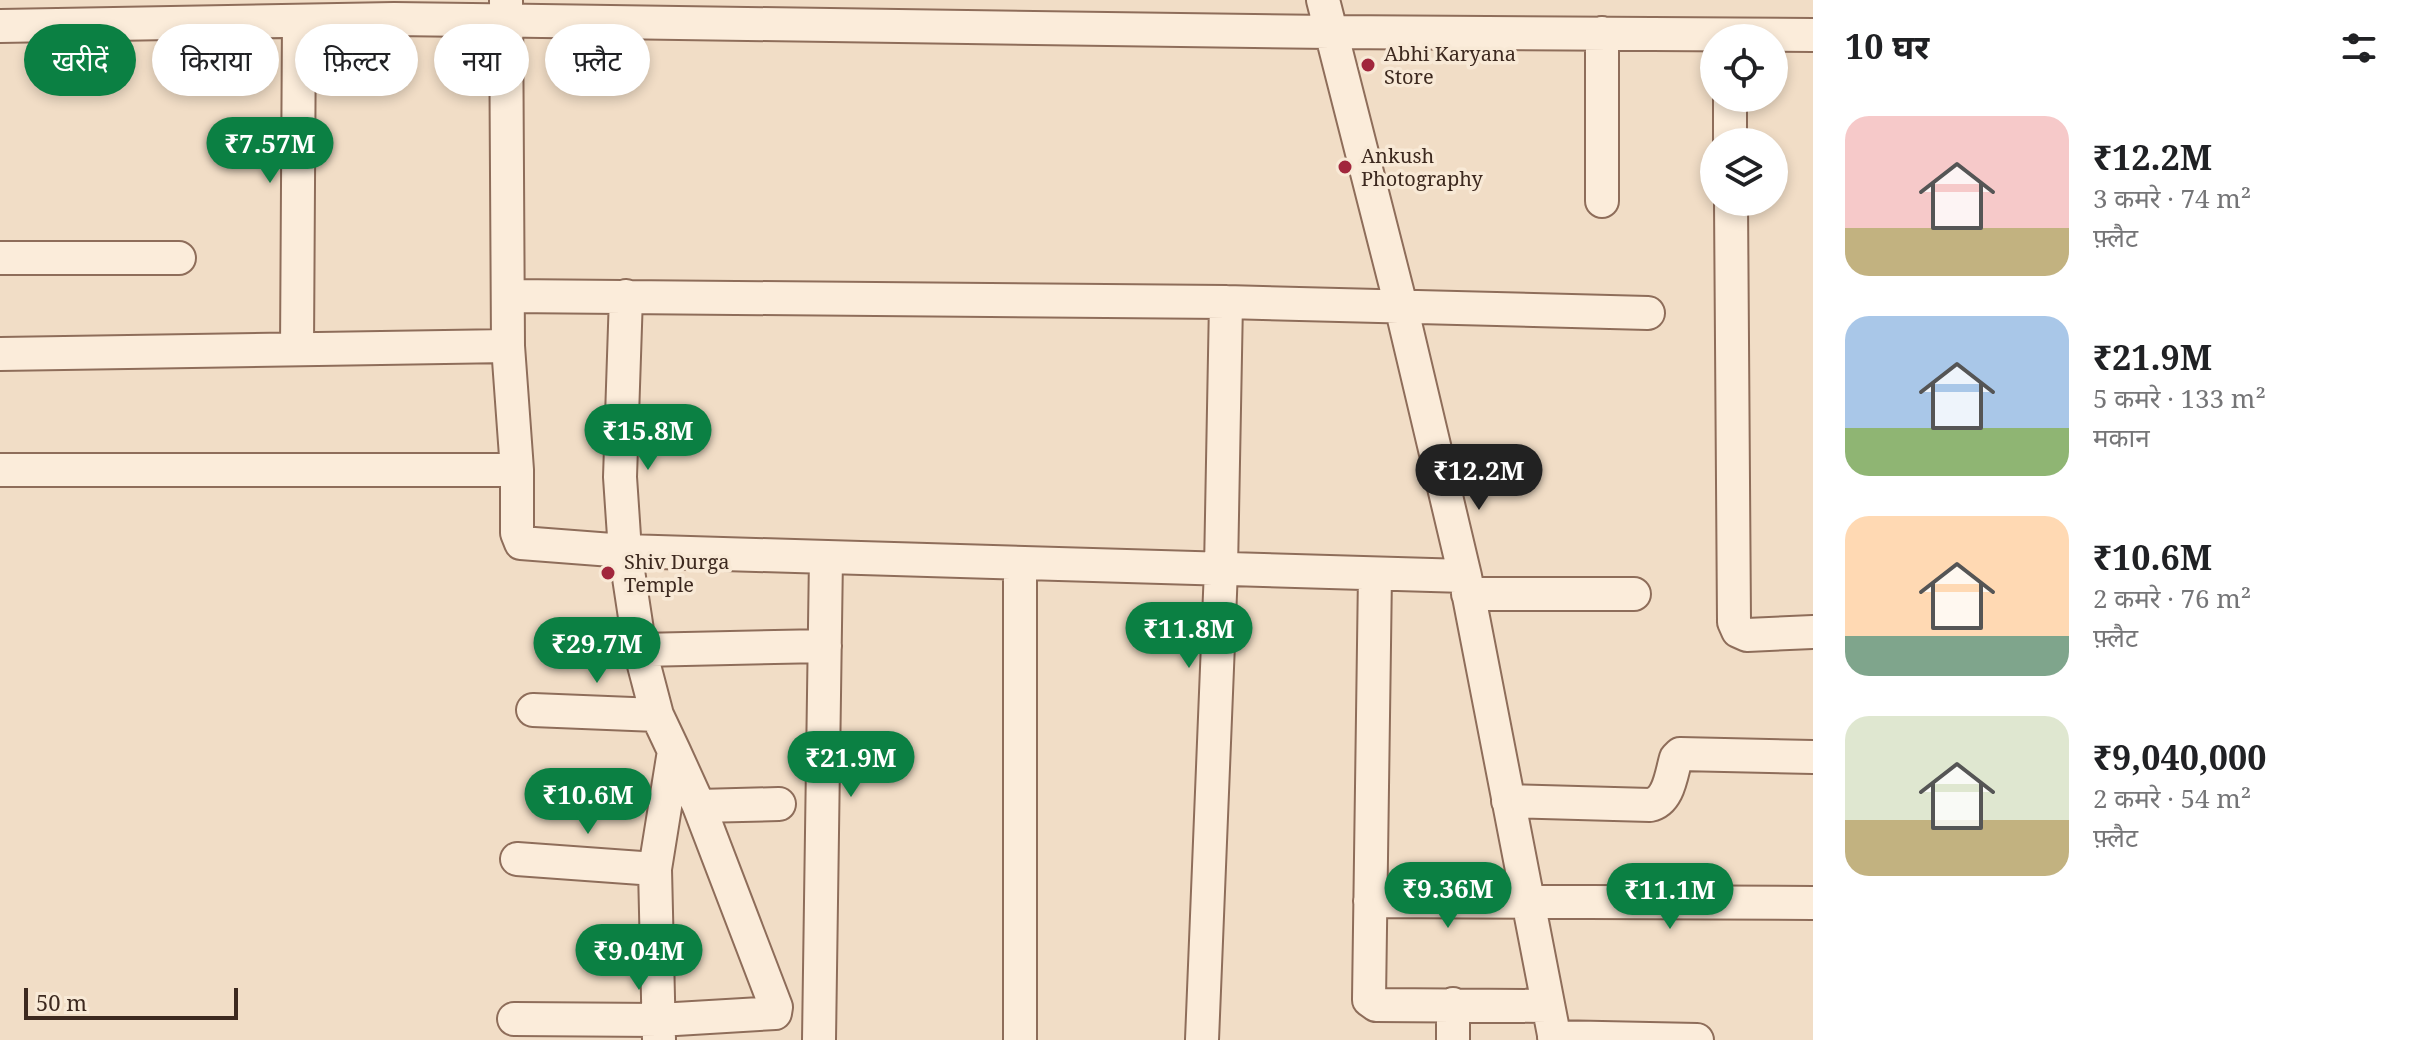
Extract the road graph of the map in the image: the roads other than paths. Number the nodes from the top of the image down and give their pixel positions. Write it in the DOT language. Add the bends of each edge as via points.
graph roads {
  1 [pos="1323,0"];
  2 [pos="506,10"];
  3 [pos="18,17"];
  4 [pos="299,21"];
  5 [pos="1330,32"];
  6 [pos="1602,33"];
  7 [pos="1700,35"];
  8 [pos="1788,35"];
  9 [pos="1813,35"];
  10 [pos="1602,201"];
  11 [pos="1731,216"];
  12 [pos="0,258"];
  13 [pos="179,258"];
  14 [pos="509,296"];
  15 [pos="626,296"];
  16 [pos="1226,302"];
  17 [pos="1401,306"];
  18 [pos="1648,313"];
  19 [pos="508,346"];
  20 [pos="297,349"];
  21 [pos="0,354"];
  22 [pos="0,470"];
  23 [pos="517,470"];
  24 [pos="625,551"];
  25 [pos="826,557"];
  26 [pos="1020,563"];
  27 [pos="1221,569"];
  28 [pos="1375,574"];
  29 [pos="1467,585"];
  30 [pos="1634,594"];
  31 [pos="1813,632"];
  32 [pos="825,646"];
  33 [pos="640,650"];
  34 [pos="533,710"];
  35 [pos="657,715"];
  36 [pos="674,751"];
  37 [pos="1813,757"];
  38 [pos="1508,801"];
  39 [pos="779,804"];
  40 [pos="699,806"];
  41 [pos="517,859"];
  42 [pos="655,869"];
  43 [pos="1370,901"];
  44 [pos="1527,902"];
  45 [pos="1813,903"];
  46 [pos="1453,1004"];
  47 [pos="1547,1006"];
  48 [pos="514,1019"];
  49 [pos="659,1030"];
  50 [pos="1555,1039"];
  51 [pos="819,1040"];
  52 [pos="1020,1040"];
  53 [pos="1202,1040"];
  54 [pos="1453,1040"];
  55 [pos="1697,1040"];
  1 -- 5 [label="street"];
  2 -- 4 [label="street"];
  2 -- 5 [label="street"];
  2 -- 14 [label="street"];
  3 -- 4 [label="street"];
  4 -- 20 [label="street"];
  5 -- 6 [label="street"];
  5 -- 17 [label="street"];
  6 -- 7 [label="street"];
  6 -- 10 [label="street"];
  8 -- 9 [label="street"];
  11 -- 31 [label="street" via="1734,622 1747,635"];
  12 -- 13 [label="street"];
  14 -- 15 [label="street"];
  14 -- 19 [label="street"];
  15 -- 16 [label="street"];
  15 -- 24 [label="street" via="620,477"];
  16 -- 17 [label="street"];
  16 -- 27 [label="street"];
  17 -- 18 [label="street"];
  17 -- 29 [label="street"];
  19 -- 20 [label="street"];
  19 -- 23 [label="street"];
  20 -- 21 [label="street"];
  22 -- 23 [label="street"];
  23 -- 24 [label="street" via="521,543"];
  24 -- 25 [label="street"];
  24 -- 33 [label="street"];
  25 -- 26 [label="street"];
  25 -- 32 [label="street"];
  26 -- 27 [label="street"];
  26 -- 52 [label="street"];
  27 -- 28 [label="street"];
  27 -- 53 [label="street"];
  28 -- 29 [label="street"];
  28 -- 43 [label="street"];
  29 -- 30 [label="street"];
  29 -- 38 [label="street"];
  32 -- 33 [label="street"];
  32 -- 51 [label="street"];
  33 -- 35 [label="street"];
  34 -- 35 [label="street"];
  35 -- 36 [label="street"];
  36 -- 40 [label="street"];
  36 -- 42 [label="street"];
  37 -- 38 [label="street" via="1680,754 1663,799 1650,805"];
  38 -- 44 [label="street"];
  39 -- 40 [label="street"];
  40 -- 49 [label="street" via="776,1011"];
  41 -- 42 [label="street"];
  42 -- 49 [label="street"];
  43 -- 44 [label="street"];
  43 -- 46 [label="street" via="1370,1002"];
  44 -- 45 [label="street"];
  44 -- 47 [label="street"];
  46 -- 47 [label="street"];
  46 -- 54 [label="street"];
  47 -- 50 [label="street"];
  48 -- 49 [label="street"];
  50 -- 55 [label="street"];
}
